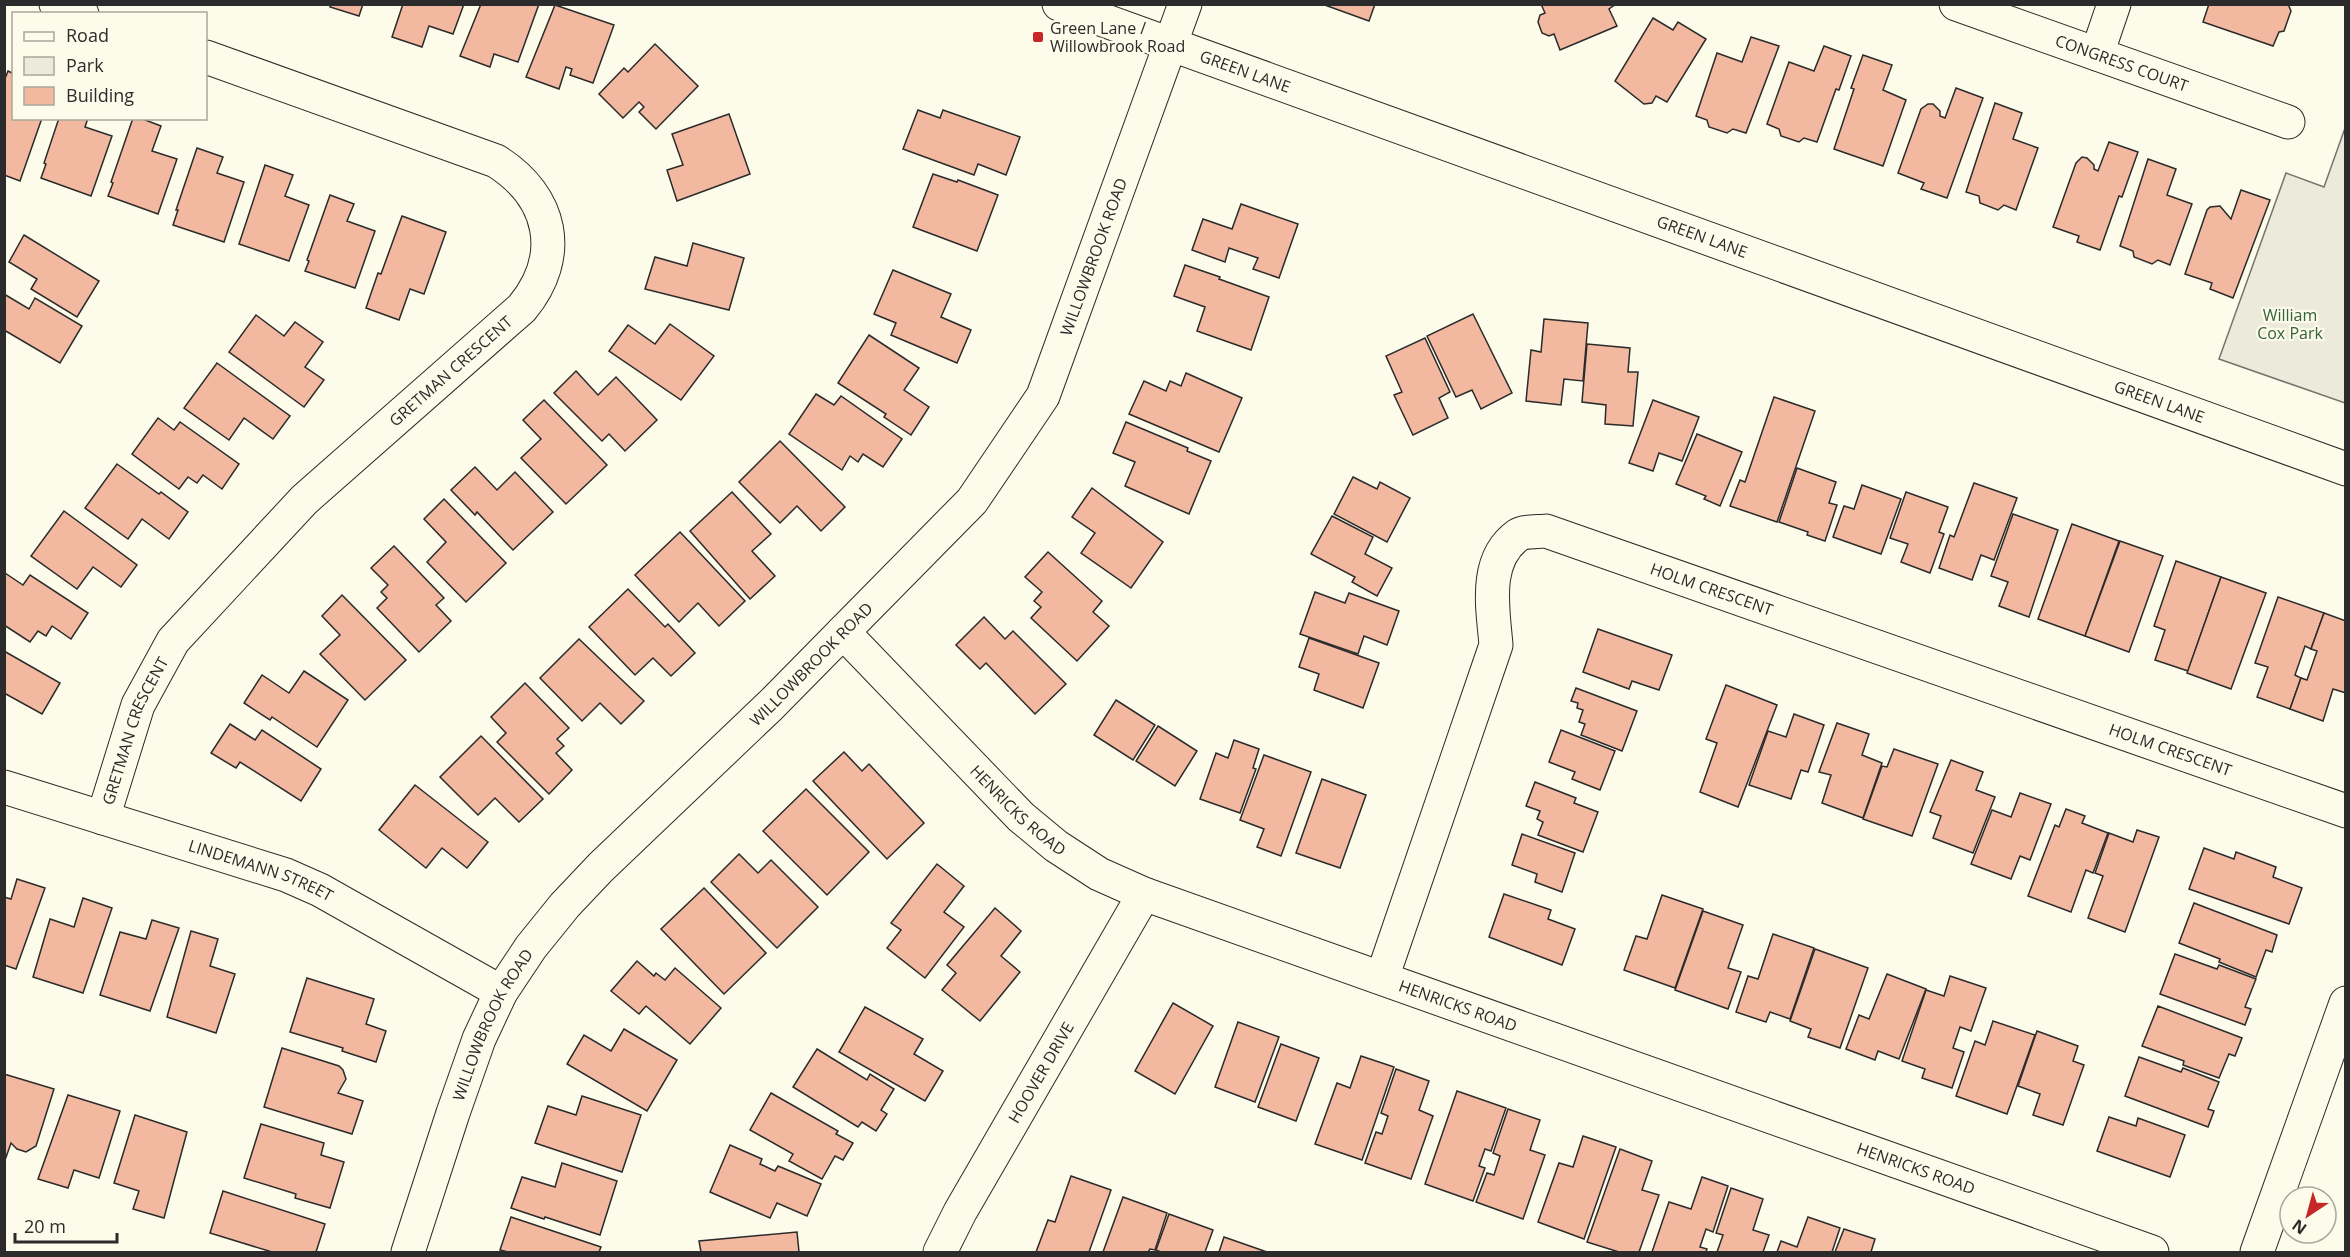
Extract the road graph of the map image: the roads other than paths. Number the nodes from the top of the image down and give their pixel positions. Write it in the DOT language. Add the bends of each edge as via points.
graph roads {
  1 [pos="56,4"];
  2 [pos="1059,4"];
  3 [pos="1185,4"];
  4 [pos="1956,4"];
  5 [pos="2114,4"];
  6 [pos="77,12"];
  7 [pos="1170,45"];
  8 [pos="2097,54"];
  9 [pos="207,57"];
  10 [pos="2288,122"];
  11 [pos="2346,469"];
  12 [pos="843,632"];
  13 [pos="4,787"];
  14 [pos="2346,811"];
  15 [pos="103,818"];
  16 [pos="1144,894"];
  17 [pos="1382,978"];
  18 [pos="501,992"];
  19 [pos="2346,1003"];
  20 [pos="408,1252"];
  21 [pos="940,1252"];
  22 [pos="2152,1252"];
  23 [pos="2258,1252"];
  1 -- 6 [label="street"];
  2 -- 7 [label="street, GREEN LANE"];
  3 -- 7 [label="street, WILLOWBROOK ROAD"];
  4 -- 8 [label="street, CONGRESS COURT"];
  5 -- 8 [label="street"];
  7 -- 11 [label="street, GREEN LANE"];
  7 -- 12 [label="street, WILLOWBROOK ROAD" via="1043,396 972,501"];
  8 -- 10 [label="street, CONGRESS COURT"];
  9 -- 15 [label="street, GRETMAN CRESCENT" via="496,161 534,196 545,221 546,266 522,309 304,500 173,641 138,705"];
  12 -- 16 [label="street, HENRICKS ROAD" via="1021,817 1099,874"];
  12 -- 18 [label="street, WILLOWBROOK ROAD" via="565,905"];
  13 -- 15 [label="street, LINDEMANN STREET"];
  14 -- 17 [label="street, HOLM CRESCENT" via="1556,534 1520,534 1495,568 1492,590 1496,645"];
  15 -- 18 [label="street, LINDEMANN STREET" via="312,886"];
  16 -- 17 [label="street, HENRICKS ROAD"];
  16 -- 21 [label="street, HOOVER DRIVE"];
  17 -- 22 [label="street, HENRICKS ROAD"];
  18 -- 20 [label="street, WILLOWBROOK ROAD" via="479,1039"];
  19 -- 23 [label="street"];
}
